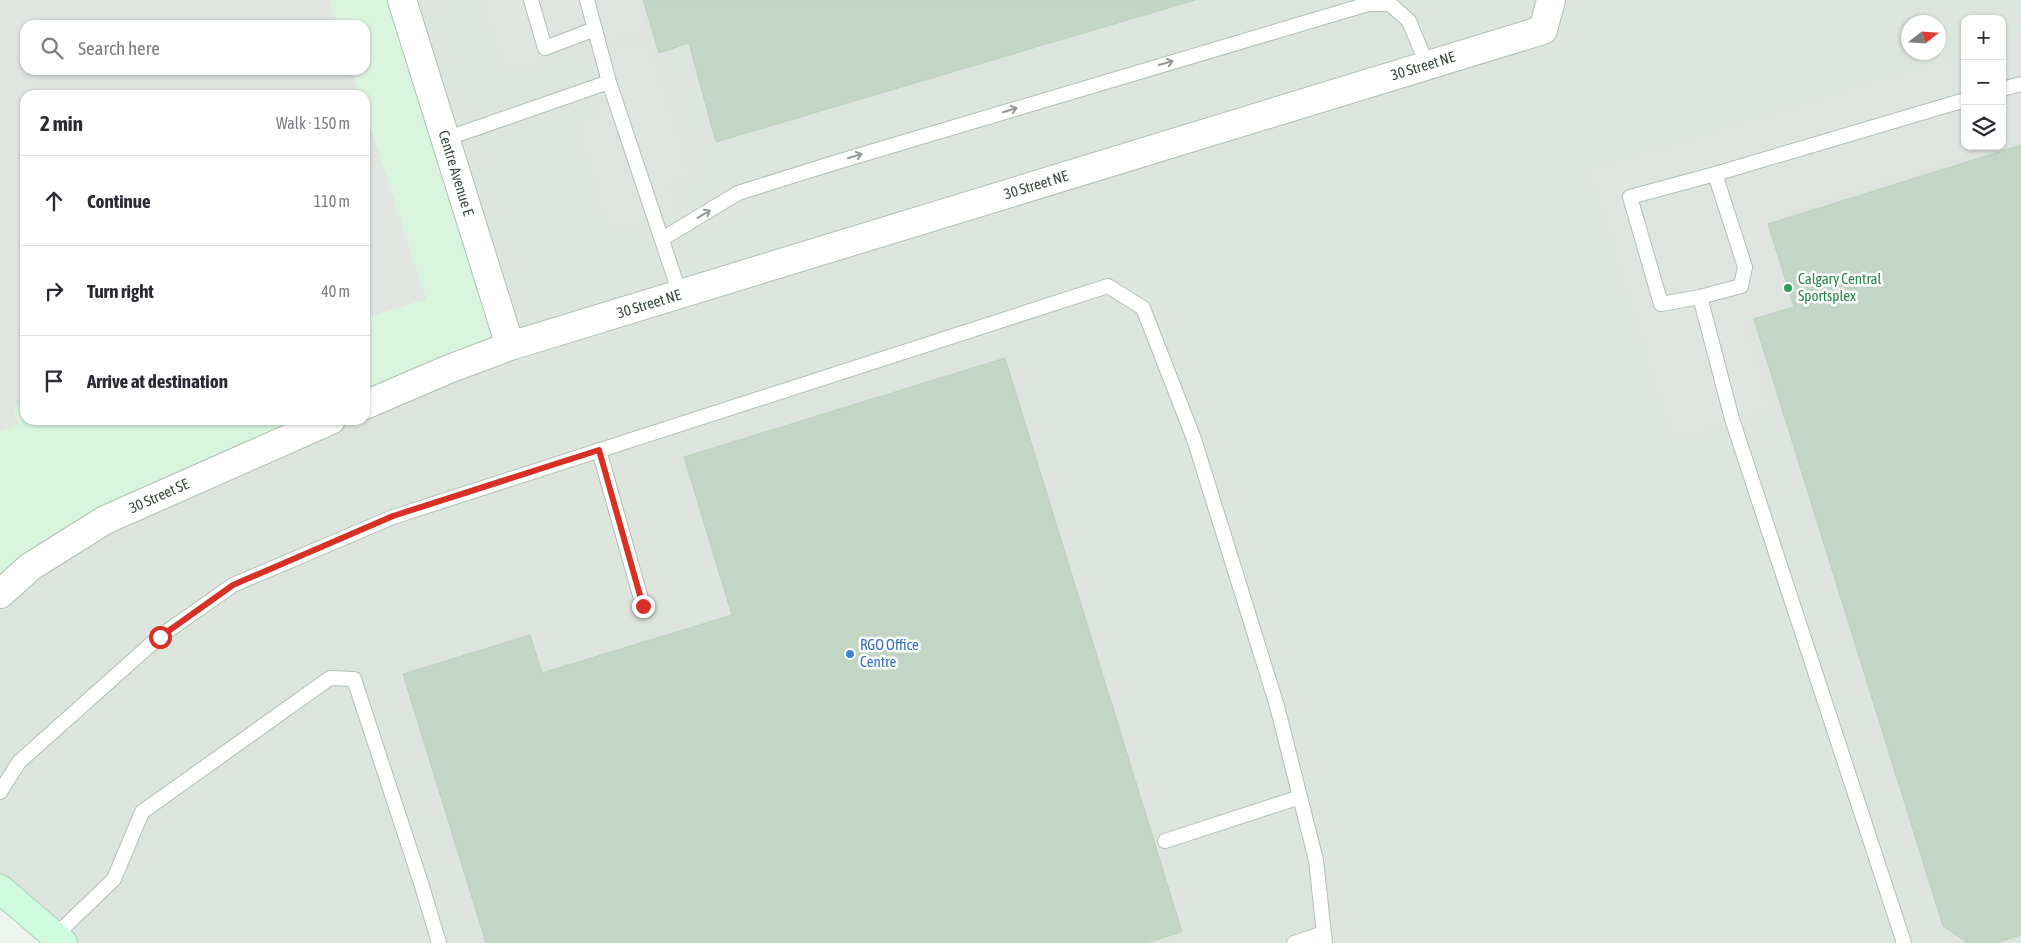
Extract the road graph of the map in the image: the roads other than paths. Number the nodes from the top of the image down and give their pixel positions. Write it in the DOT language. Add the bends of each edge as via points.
graph roads {
  1 [pos="402,0"];
  2 [pos="531,0"];
  3 [pos="587,0"];
  4 [pos="1549,5"];
  5 [pos="595,29"];
  6 [pos="1427,65"];
  7 [pos="609,82"];
  8 [pos="2021,84"];
  9 [pos="2006,88"];
  10 [pos="1961,101"];
  11 [pos="445,139"];
  12 [pos="1715,174"];
  13 [pos="662,239"];
  14 [pos="680,294"];
  15 [pos="1700,297"];
  16 [pos="510,346"];
  17 [pos="370,403"];
  18 [pos="320,425"];
  19 [pos="599,450"];
  20 [pos="0,594"];
  21 [pos="643,606"];
  22 [pos="0,792"];
  23 [pos="1300,797"];
  24 [pos="1166,841"];
  25 [pos="0,889"];
  26 [pos="1325,938"];
  27 [pos="59,939"];
  28 [pos="439,943"];
  29 [pos="1294,943"];
  30 [pos="1904,943"];
  1 -- 11 [label="street, Centre Avenue E"];
  2 -- 5 [label="lane" via="545,48"];
  3 -- 5 [label="lane"];
  4 -- 6 [label="street, 30 Street NE" via="1543,30"];
  5 -- 7 [label="lane"];
  13 -- 6 [label="lane, one-way" via="738,193 1368,4 1390,4 1409,21"];
  6 -- 14 [label="street, 30 Street NE"];
  7 -- 11 [label="lane"];
  7 -- 13 [label="lane"];
  8 -- 9 [label="lane"];
  10 -- 12 [label="lane"];
  11 -- 16 [label="street, Centre Avenue E"];
  12 -- 15 [label="lane" via="1745,267 1741,286"];
  12 -- 15 [label="lane" via="1630,197 1661,304"];
  13 -- 14 [label="lane"];
  14 -- 16 [label="street, 30 Street NE"];
  15 -- 30 [label="lane" via="1732,419"];
  16 -- 17 [label="street"];
  18 -- 20 [label="street, 30 Street SE" via="105,520 30,567"];
  19 -- 21 [label="lane"];
  19 -- 22 [label="lane" via="393,516 233,585 152,644 19,762"];
  19 -- 23 [label="lane" via="1108,286 1143,308 1194,439 1277,706"];
  23 -- 24 [label="lane"];
  23 -- 26 [label="lane" via="1316,860"];
  25 -- 27 [label="street"];
  26 -- 29 [label="lane"];
  27 -- 28 [label="lane" via="114,878 142,812 330,678 354,679 422,882"];
}
